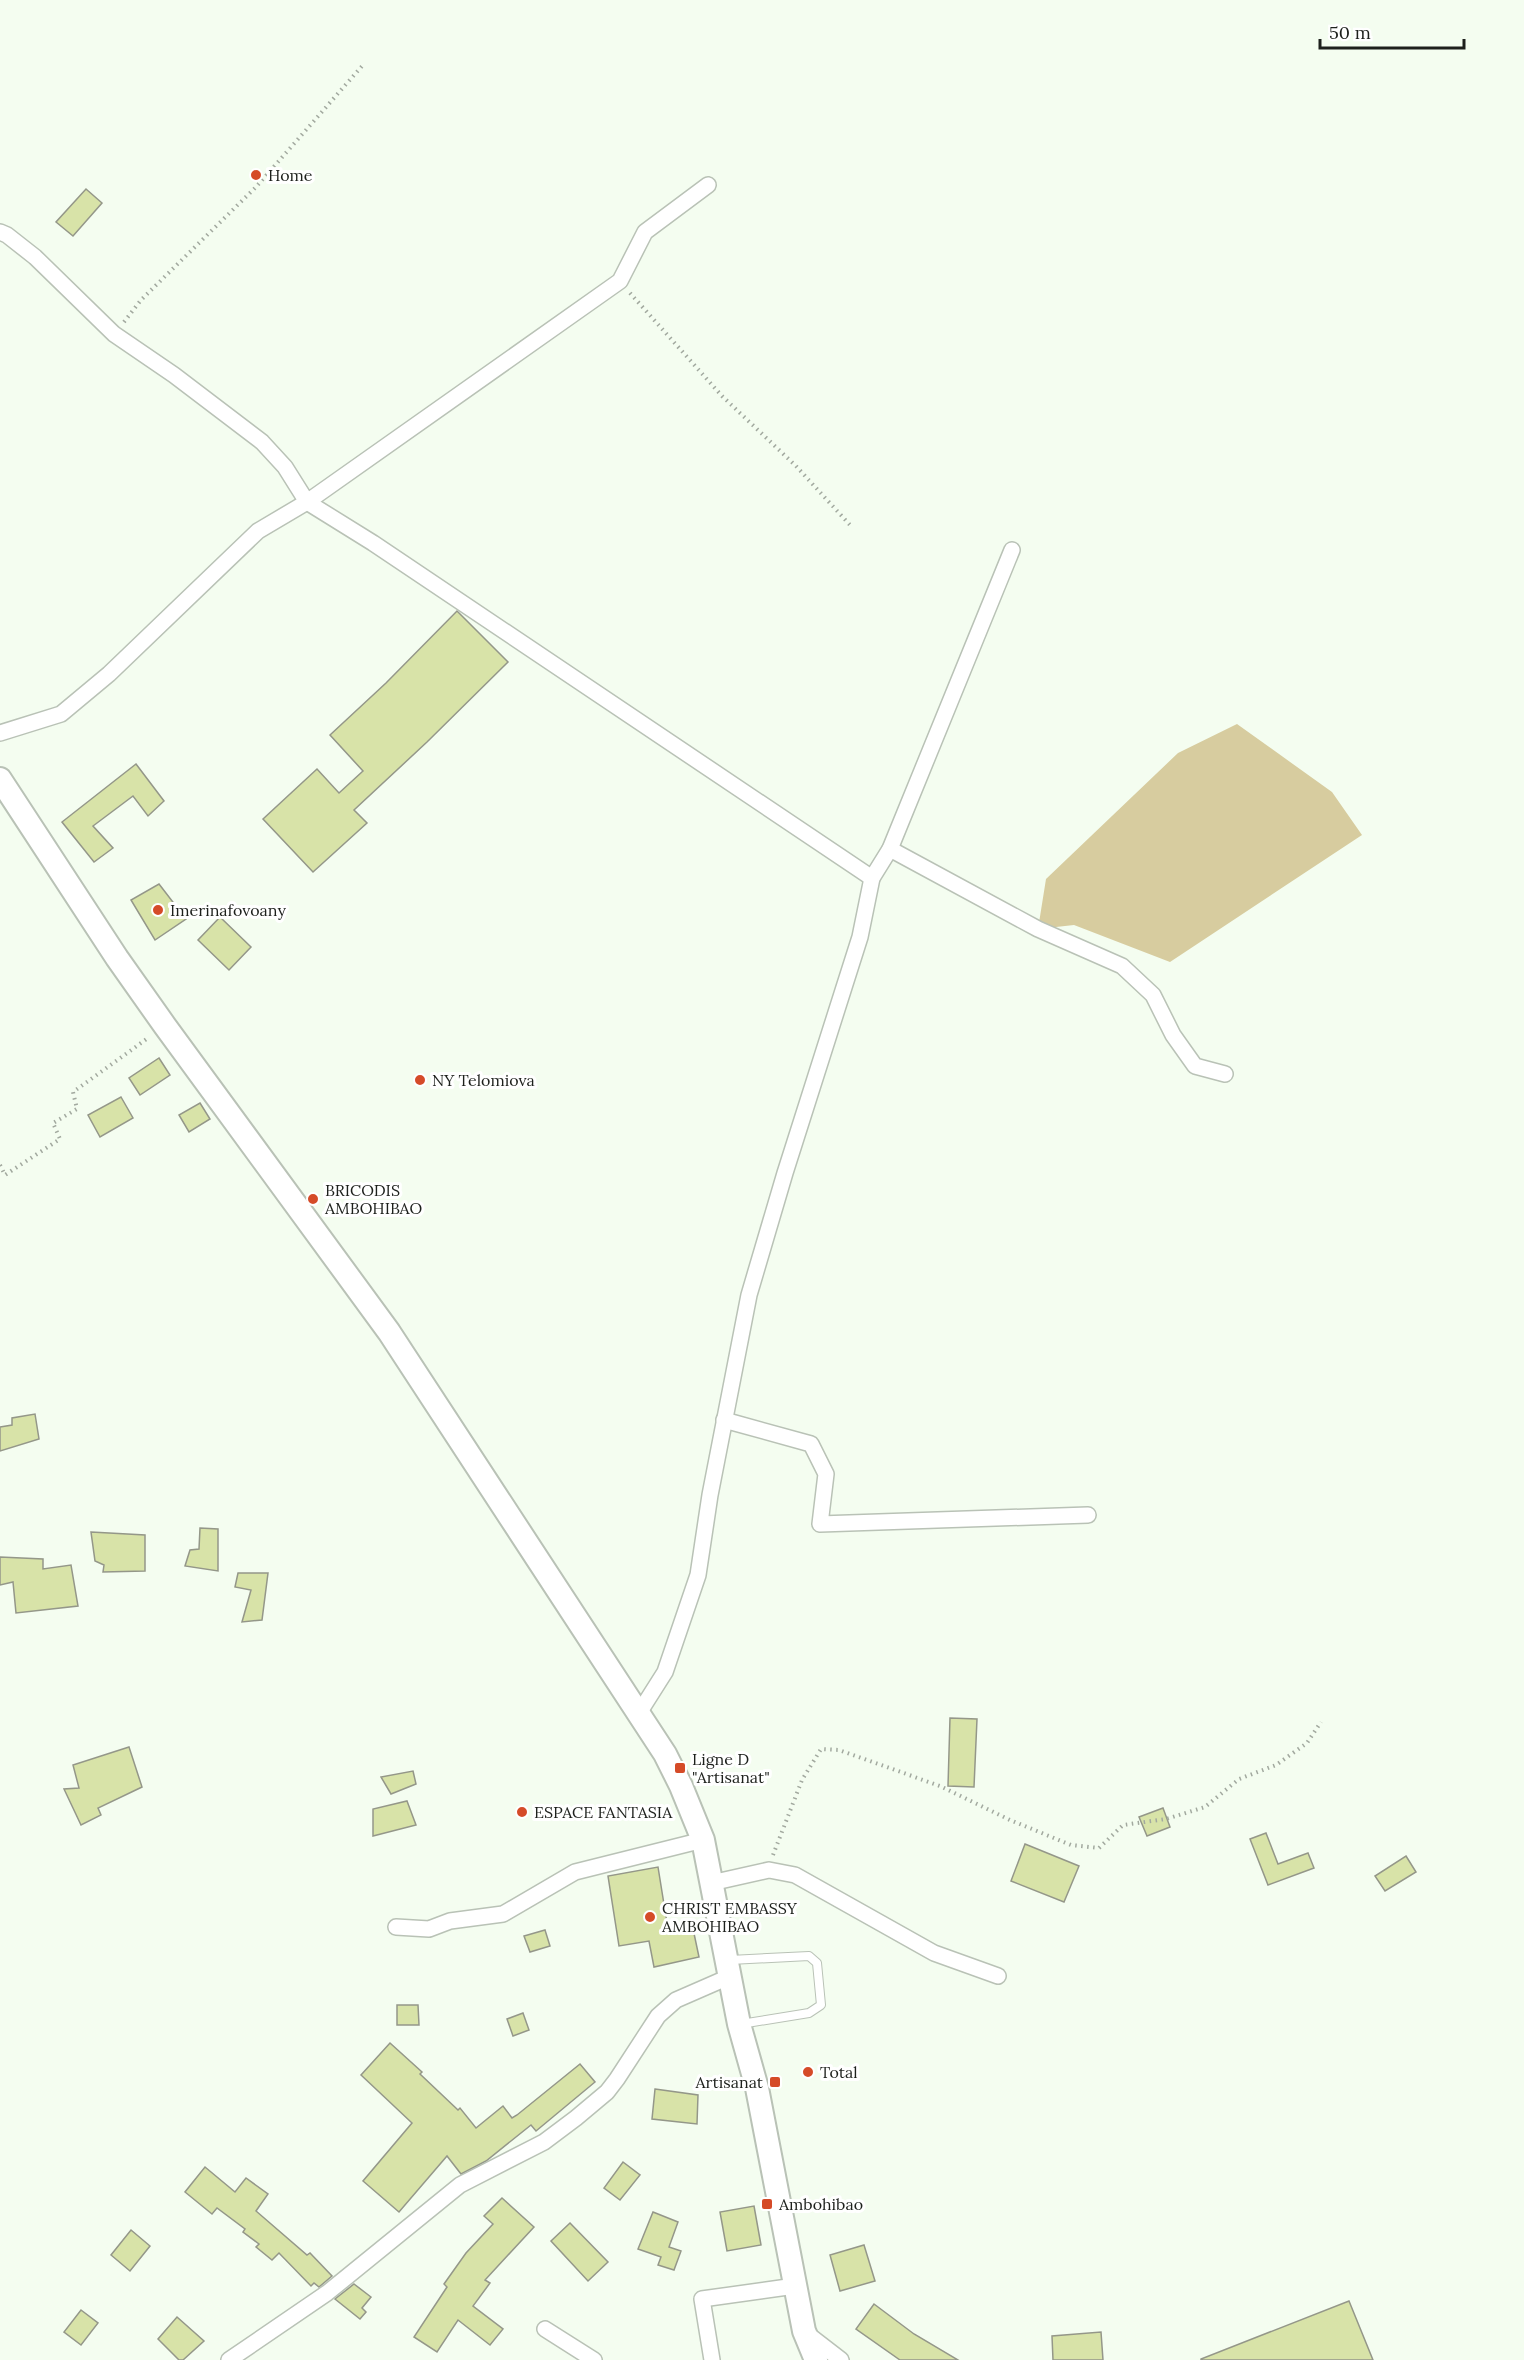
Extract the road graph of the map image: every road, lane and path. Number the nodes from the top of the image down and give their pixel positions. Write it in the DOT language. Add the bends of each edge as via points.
graph roads {
  1 [pos="363,65"];
  2 [pos="708,185"];
  3 [pos="0,232"];
  4 [pos="620,281"];
  5 [pos="114,334"];
  6 [pos="307,502"];
  7 [pos="849,525"];
  8 [pos="1012,550"];
  9 [pos="0,734"];
  10 [pos="0,779"];
  11 [pos="890,849"];
  12 [pos="872,878"];
  13 [pos="165,1026"];
  14 [pos="1225,1074"];
  15 [pos="0,1166"];
  16 [pos="724,1420"];
  17 [pos="1088,1515"];
  18 [pos="639,1713"];
  19 [pos="1321,1722"];
  20 [pos="703,1840"];
  21 [pos="769,1870"];
  22 [pos="711,1883"];
  23 [pos="396,1927"];
  24 [pos="729,1968"];
  25 [pos="998,1976"];
  26 [pos="739,2024"];
  27 [pos="795,2286"];
  28 [pos="544,2329"];
  29 [pos="804,2331"];
  30 [pos="229,2360"];
  31 [pos="594,2360"];
  32 [pos="712,2360"];
  33 [pos="816,2360"];
  34 [pos="841,2360"];
  1 -- 5 [label="path" via="256,187 141,300"];
  2 -- 4 [label="street" via="645,232"];
  3 -- 5 [label="street" via="35,257"];
  4 -- 6 [label="street"];
  4 -- 7 [label="path" via="722,396 796,466"];
  5 -- 6 [label="street" via="262,442 285,467"];
  6 -- 9 [label="street" via="258,531 109,674 61,714"];
  6 -- 12 [label="street"];
  8 -- 11 [label="street"];
  10 -- 13 [label="main road"];
  11 -- 12 [label="street"];
  11 -- 14 [label="street" via="1038,929 1122,966 1154,995 1173,1035 1196,1066"];
  12 -- 16 [label="street" via="860,937 750,1295"];
  13 -- 15 [label="path" via="73,1092 77,1109 53,1122 60,1139 5,1175"];
  13 -- 18 [label="main road" via="389,1332"];
  16 -- 17 [label="street" via="811,1444 826,1474 820,1524"];
  16 -- 18 [label="street" via="698,1575 665,1672"];
  18 -- 20 [label="main road" via="665,1754"];
  19 -- 21 [label="path" via="1307,1743 1276,1765 1239,1779 1205,1807 1166,1819 1123,1825 1099,1848 1071,1845 940,1786 839,1750 821,1749 802,1780 775,1844"];
  20 -- 22 [label="main road"];
  20 -- 23 [label="street" via="575,1872 503,1914 429,1929"];
  21 -- 22 [label="street"];
  21 -- 25 [label="street" via="795,1875 934,1953"];
  22 -- 24 [label="main road"];
  24 -- 26 [label="main road"];
  24 -- 26 [label="lane" via="809,1956 817,1963 821,2005 817,2009"];
  24 -- 30 [label="street" via="675,2000 658,2016 612,2086 576,2118 544,2142 460,2185 327,2293"];
  26 -- 27 [label="main road" via="757,2088"];
  27 -- 29 [label="main road"];
  27 -- 32 [label="street" via="702,2300"];
  28 -- 31 [label="street"];
  29 -- 33 [label="main road"];
  29 -- 34 [label="street"];
}
